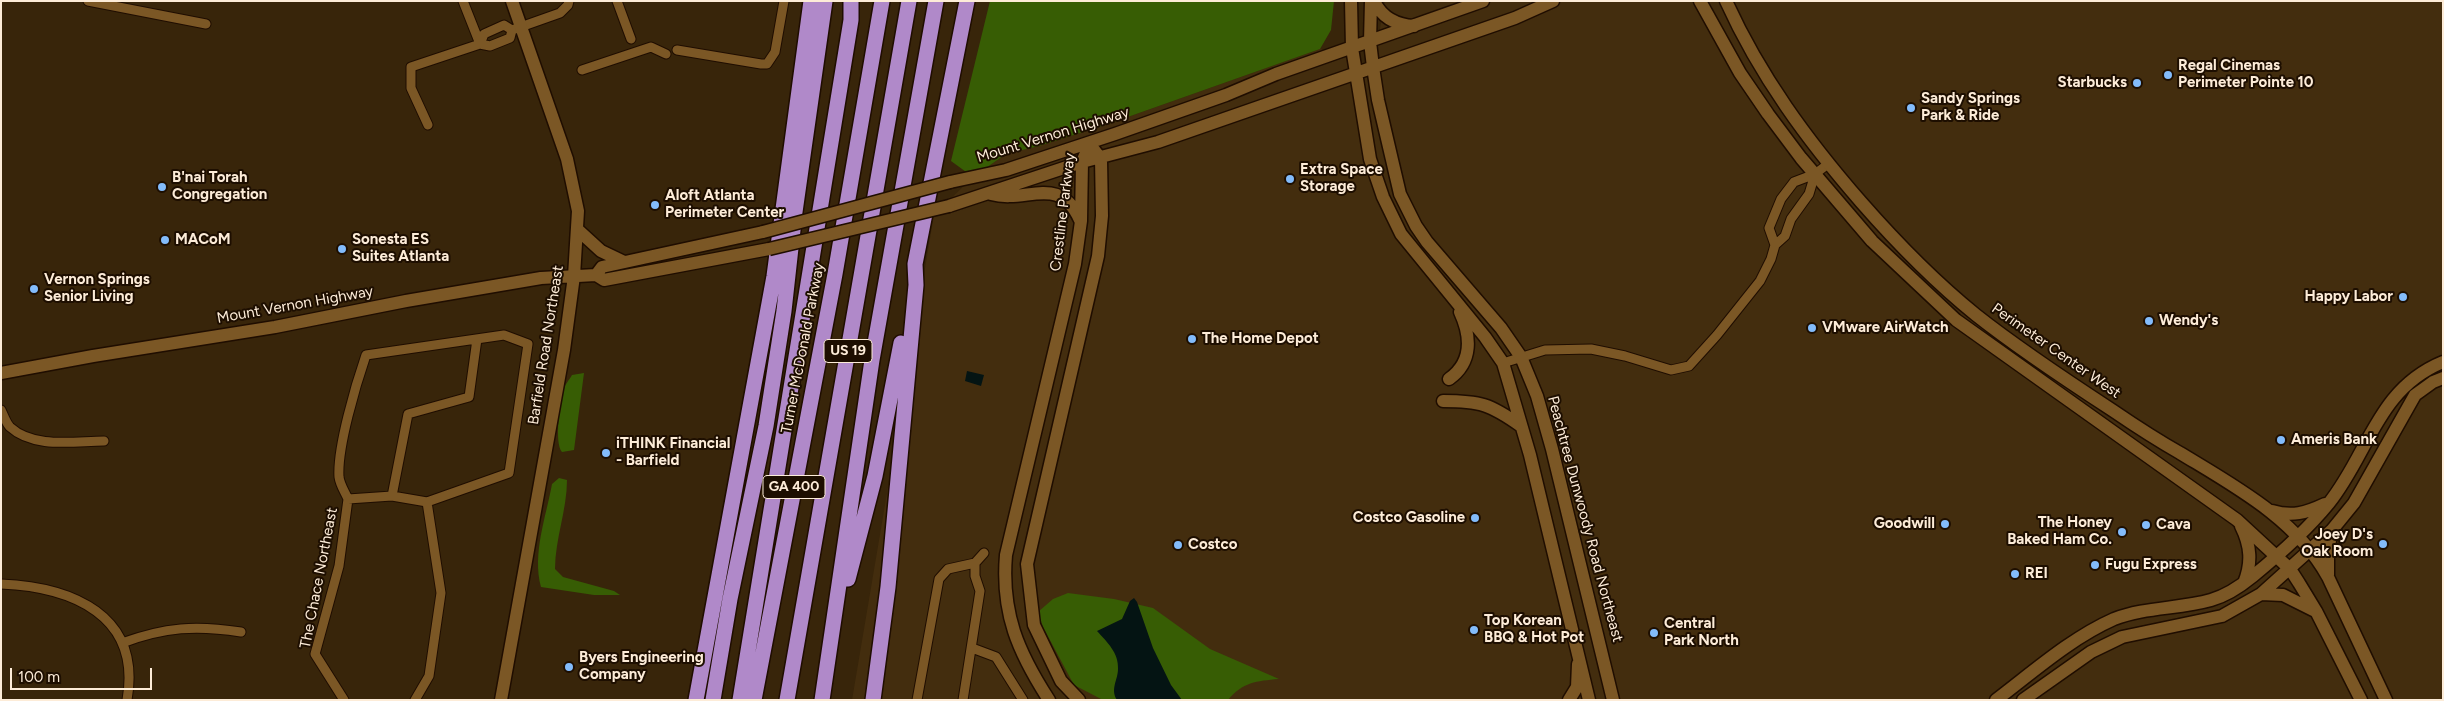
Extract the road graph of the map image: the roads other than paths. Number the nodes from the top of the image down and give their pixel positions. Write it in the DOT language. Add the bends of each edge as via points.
graph roads {
  1 [pos="88,1"];
  2 [pos="463,1"];
  3 [pos="512,1"];
  4 [pos="569,1"];
  5 [pos="617,1"];
  6 [pos="784,1"];
  7 [pos="811,1"];
  8 [pos="825,1"];
  9 [pos="852,1"];
  10 [pos="882,1"];
  11 [pos="909,1"];
  12 [pos="936,1"];
  13 [pos="967,1"];
  14 [pos="1351,1"];
  15 [pos="1373,1"];
  16 [pos="1483,1"];
  17 [pos="1553,1"];
  18 [pos="1700,1"];
  19 [pos="1726,1"];
  20 [pos="206,24"];
  21 [pos="1419,25"];
  22 [pos="517,28"];
  23 [pos="631,39"];
  24 [pos="1370,42"];
  25 [pos="480,44"];
  26 [pos="1352,48"];
  27 [pos="678,50"];
  28 [pos="666,54"];
  29 [pos="1373,67"];
  30 [pos="582,70"];
  31 [pos="1355,74"];
  32 [pos="428,124"];
  33 [pos="1089,143"];
  34 [pos="1101,159"];
  35 [pos="1082,162"];
  36 [pos="1828,164"];
  37 [pos="1815,174"];
  38 [pos="991,194"];
  39 [pos="1081,221"];
  40 [pos="578,230"];
  41 [pos="1775,245"];
  42 [pos="624,262"];
  43 [pos="915,264"];
  44 [pos="596,275"];
  45 [pos="574,276"];
  46 [pos="1453,299"];
  47 [pos="477,339"];
  48 [pos="1521,357"];
  49 [pos="2443,362"];
  50 [pos="1503,363"];
  51 [pos="1,373"];
  52 [pos="2443,378"];
  53 [pos="1449,379"];
  54 [pos="1443,400"];
  55 [pos="1041,405"];
  56 [pos="1063,406"];
  57 [pos="1,410"];
  58 [pos="784,426"];
  59 [pos="1521,426"];
  60 [pos="104,441"];
  61 [pos="392,496"];
  62 [pos="348,499"];
  63 [pos="427,502"];
  64 [pos="2329,502"];
  65 [pos="2269,510"];
  66 [pos="2238,520"];
  67 [pos="2332,530"];
  68 [pos="2298,537"];
  69 [pos="2310,549"];
  70 [pos="984,553"];
  71 [pos="2276,556"];
  72 [pos="975,563"];
  73 [pos="2290,569"];
  74 [pos="2328,577"];
  75 [pos="2244,583"];
  76 [pos="1,584"];
  77 [pos="2261,594"];
  78 [pos="730,599"];
  79 [pos="2316,611"];
  80 [pos="241,632"];
  81 [pos="830,640"];
  82 [pos="122,643"];
  83 [pos="972,648"];
  84 [pos="1578,649"];
  85 [pos="127,700"];
  86 [pos="344,700"];
  87 [pos="415,700"];
  88 [pos="501,700"];
  89 [pos="696,700"];
  90 [pos="714,700"];
  91 [pos="740,700"];
  92 [pos="754,700"];
  93 [pos="787,700"];
  94 [pos="822,700"];
  95 [pos="873,700"];
  96 [pos="917,700"];
  97 [pos="963,700"];
  98 [pos="1024,700"];
  99 [pos="1049,700"];
  100 [pos="1078,700"];
  101 [pos="1569,700"];
  102 [pos="1589,700"];
  103 [pos="1613,700"];
  104 [pos="1996,700"];
  105 [pos="2023,700"];
  106 [pos="2361,700"];
  107 [pos="2386,700"];
  1 -- 20 [label="street"];
  2 -- 25 [label="street"];
  3 -- 22 [label="main road, Barfield Road Northeast"];
  4 -- 22 [label="street" via="560,13"];
  5 -- 23 [label="street"];
  6 -- 27 [label="street" via="775,52 768,64"];
  7 -- 89 [label="highway" via="774,276"];
  8 -- 78 [label="highway" via="784,311 767,417"];
  9 -- 58 [label="highway" via="828,170"];
  10 -- 92 [label="highway, Turner McDonald Parkway / GA 400" via="835,274"];
  11 -- 93 [label="highway, US 19"];
  12 -- 81 [label="highway, US 19" via="869,379"];
  13 -- 43 [label="highway"];
  14 -- 26 [label="main road"];
  15 -- 21 [label="main road" via="1380,13 1392,21"];
  15 -- 24 [label="main road, Peachtree Dunwoody Road Northeast"];
  16 -- 21 [label="main road, Mount Vernon Highway"];
  17 -- 29 [label="main road" via="1515,18"];
  18 -- 37 [label="main road" via="1740,73"];
  19 -- 36 [label="main road, Perimeter Center West" via="1771,86"];
  21 -- 24 [label="main road, Mount Vernon Highway"];
  22 -- 25 [label="street" via="510,38 490,46"];
  22 -- 25 [label="street" via="504,25 484,34"];
  22 -- 40 [label="main road, Barfield Road Northeast" via="569,166 576,197"];
  24 -- 26 [label="main road, Mount Vernon Highway"];
  24 -- 29 [label="main road, Peachtree Dunwoody Road Northeast"];
  25 -- 32 [label="street" via="411,68 411,88"];
  26 -- 31 [label="main road"];
  26 -- 33 [label="main road, Mount Vernon Highway"];
  28 -- 30 [label="street" via="651,47"];
  29 -- 31 [label="main road"];
  29 -- 48 [label="main road, Peachtree Dunwoody Road Northeast" via="1391,159 1407,210 1427,242 1501,328"];
  31 -- 34 [label="main road"];
  31 -- 46 [label="main road" via="1370,159 1391,216 1414,252"];
  33 -- 34 [label="main road, Crestline Parkway"];
  33 -- 35 [label="main road, Crestline Parkway"];
  33 -- 42 [label="main road, Mount Vernon Highway, bridge" via="1006,170 764,232"];
  34 -- 35 [label="main road"];
  34 -- 56 [label="main road, Crestline Parkway" via="1102,216 1098,256"];
  35 -- 38 [label="main road"];
  35 -- 39 [label="main road, Crestline Parkway"];
  36 -- 37 [label="street"];
  36 -- 65 [label="main road, Perimeter Center West" via="1904,249 1977,316 2077,387"];
  37 -- 41 [label="street" via="1809,194 1791,218 1785,236"];
  37 -- 41 [label="street" via="1794,182 1781,199 1769,228"];
  37 -- 66 [label="main road" via="1872,241 1950,316"];
  38 -- 39 [label="main road" via="1013,197 1038,192 1054,194 1071,204"];
  38 -- 44 [label="main road, Mount Vernon Highway, bridge" via="769,249 604,280"];
  39 -- 55 [label="main road, Crestline Parkway" via="1075,264"];
  40 -- 42 [label="main road" via="601,251"];
  40 -- 45 [label="main road, Barfield Road Northeast"];
  41 -- 48 [label="street" via="1760,281 1689,366 1671,370 1591,349 1545,350"];
  42 -- 44 [label="main road, Mount Vernon Highway" via="602,267"];
  43 -- 81 [label="highway" via="875,476"];
  43 -- 95 [label="highway" via="916,285 888,587"];
  44 -- 45 [label="main road, Mount Vernon Highway"];
  45 -- 51 [label="main road, Mount Vernon Highway" via="541,278"];
  45 -- 88 [label="main road, Barfield Road Northeast" via="564,350"];
  46 -- 50 [label="main road"];
  46 -- 53 [label="main road" via="1465,324 1469,350 1463,364"];
  47 -- 61 [label="street" via="469,397 408,414"];
  47 -- 62 [label="street" via="366,355 339,461 339,480"];
  47 -- 63 [label="street" via="504,335 528,344 509,472"];
  48 -- 50 [label="street"];
  48 -- 103 [label="main road, Peachtree Dunwoody Road Northeast" via="1537,396 1552,450"];
  49 -- 64 [label="main road" via="2424,370 2404,385 2374,426 2347,478"];
  50 -- 59 [label="main road"];
  52 -- 67 [label="main road" via="2415,396 2354,502"];
  54 -- 59 [label="main road" via="1474,401 1500,411"];
  55 -- 56 [label="main road"];
  55 -- 99 [label="main road, Crestline Parkway" via="1004,571 1016,642"];
  56 -- 100 [label="main road, Crestline Parkway" via="1027,564 1034,625 1061,681"];
  57 -- 60 [label="street" via="9,426 24,437 46,441"];
  58 -- 78 [label="highway"];
  58 -- 91 [label="highway"];
  59 -- 84 [label="main road"];
  61 -- 62 [label="street, The Chace Northeast"];
  61 -- 63 [label="street, The Chace Northeast"];
  62 -- 86 [label="street, The Chace Northeast" via="339,566 315,654"];
  63 -- 87 [label="street" via="442,593 429,676"];
  64 -- 65 [label="main road" via="2298,514"];
  64 -- 68 [label="main road"];
  65 -- 68 [label="main road, Perimeter Center West"];
  66 -- 71 [label="main road"];
  66 -- 75 [label="main road" via="2246,535 2250,554"];
  67 -- 69 [label="main road"];
  67 -- 74 [label="main road"];
  68 -- 69 [label="main road, Perimeter Center West"];
  68 -- 71 [label="main road"];
  69 -- 73 [label="main road"];
  69 -- 74 [label="main road, Perimeter Center West"];
  70 -- 72 [label="street"];
  71 -- 73 [label="main road"];
  71 -- 75 [label="main road"];
  72 -- 83 [label="street" via="980,591"];
  72 -- 96 [label="street" via="948,568 939,579"];
  73 -- 77 [label="main road"];
  73 -- 79 [label="main road"];
  74 -- 107 [label="main road, Perimeter Center West"];
  75 -- 104 [label="main road" via="2212,600 2114,619 2076,640"];
  76 -- 82 [label="street" via="76,598 104,617"];
  77 -- 79 [label="main road" via="2282,595"];
  77 -- 105 [label="main road" via="2222,616 2122,637 2091,652"];
  78 -- 90 [label="highway"];
  79 -- 106 [label="main road"];
  80 -- 82 [label="street" via="180,627 148,633"];
  81 -- 94 [label="highway, US 19"];
  82 -- 85 [label="street" via="129,666"];
  83 -- 97 [label="street"];
  83 -- 98 [label="street" via="996,657"];
  84 -- 101 [label="main road" via="1577,687"];
  84 -- 102 [label="main road"];
}
